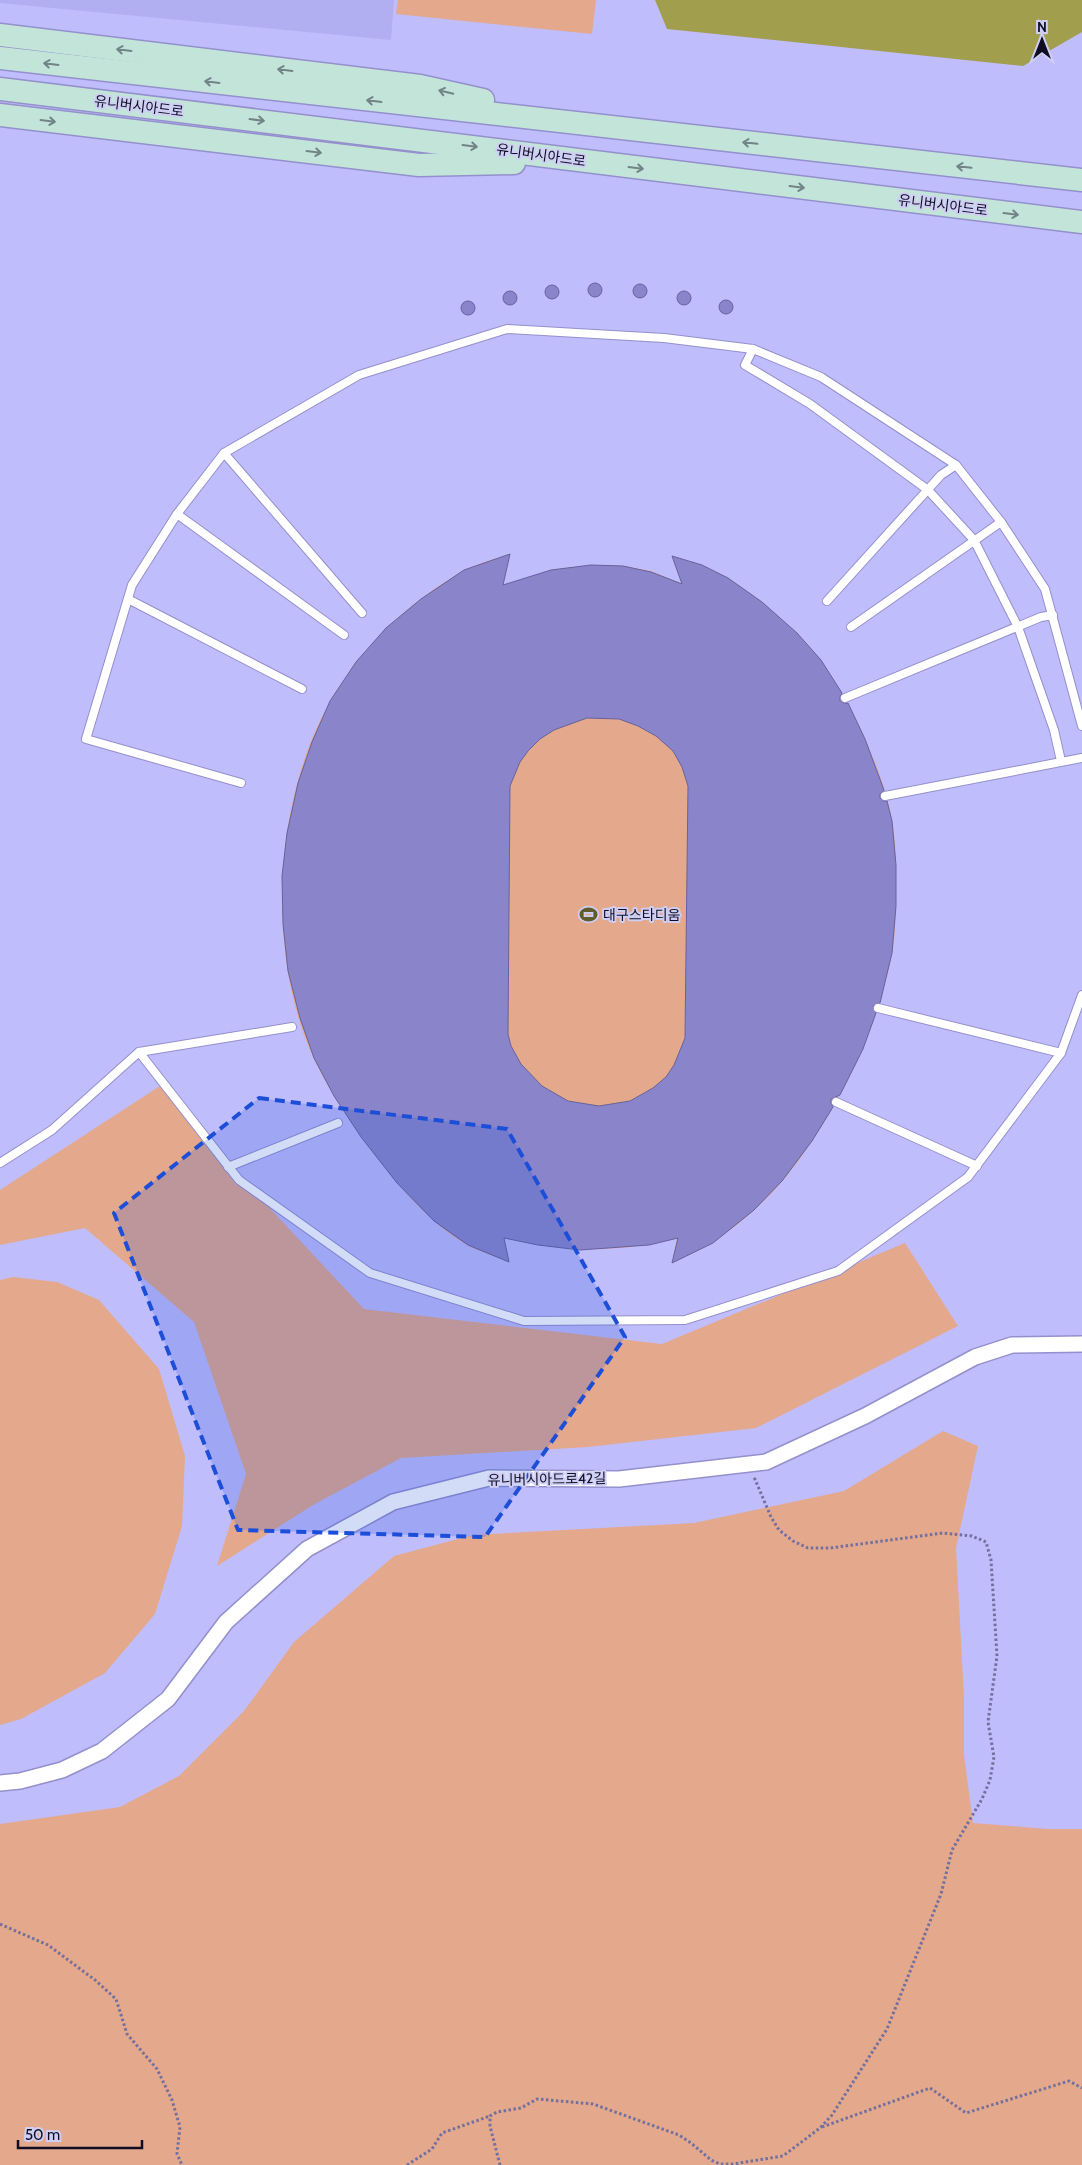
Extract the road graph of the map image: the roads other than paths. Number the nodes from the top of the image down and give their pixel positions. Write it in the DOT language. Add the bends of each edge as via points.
graph roads {
  1 [pos="0,35"];
  2 [pos="0,58"];
  3 [pos="0,89"];
  4 [pos="0,115"];
  5 [pos="596,126"];
  6 [pos="588,162"];
  7 [pos="1082,180"];
  8 [pos="1082,222"];
  9 [pos="753,349"];
  10 [pos="224,453"];
  11 [pos="956,466"];
  12 [pos="928,490"];
  13 [pos="177,514"];
  14 [pos="1001,522"];
  15 [pos="974,540"];
  16 [pos="128,599"];
  17 [pos="827,601"];
  18 [pos="362,613"];
  19 [pos="1053,615"];
  20 [pos="851,627"];
  21 [pos="1018,627"];
  22 [pos="344,635"];
  23 [pos="302,689"];
  24 [pos="845,698"];
  25 [pos="1082,726"];
  26 [pos="1082,758"];
  27 [pos="1061,761"];
  28 [pos="241,783"];
  29 [pos="886,796"];
  30 [pos="1082,995"];
  31 [pos="878,1008"];
  32 [pos="292,1027"];
  33 [pos="139,1052"];
  34 [pos="1061,1053"];
  35 [pos="836,1102"];
  36 [pos="338,1123"];
  37 [pos="0,1162"];
  38 [pos="976,1166"];
  39 [pos="228,1167"];
  40 [pos="1082,1344"];
  41 [pos="0,1783"];
  5 -- 1 [label="main road, one-way" via="420,86"];
  5 -- 2 [label="main road, one-way"];
  3 -- 6 [label="main road, 유니버시아드로, one-way"];
  4 -- 6 [label="main road, one-way" via="419,164"];
  7 -- 5 [label="main road, one-way"];
  6 -- 8 [label="main road, 유니버시아드로, one-way"];
  9 -- 10 [label="lane" via="664,338 507,329 359,375"];
  9 -- 11 [label="lane" via="820,377"];
  9 -- 12 [label="lane" via="745,365 810,404"];
  10 -- 13 [label="lane"];
  10 -- 18 [label="lane"];
  11 -- 12 [label="lane" via="941,475"];
  11 -- 14 [label="lane"];
  12 -- 15 [label="lane"];
  12 -- 17 [label="lane"];
  13 -- 16 [label="lane" via="132,585"];
  13 -- 22 [label="lane"];
  14 -- 15 [label="lane"];
  14 -- 19 [label="lane" via="1045,589"];
  15 -- 20 [label="lane"];
  15 -- 21 [label="lane"];
  16 -- 23 [label="lane"];
  16 -- 28 [label="lane" via="86,739"];
  19 -- 21 [label="lane"];
  19 -- 25 [label="lane"];
  21 -- 24 [label="lane"];
  21 -- 27 [label="lane" via="1054,730"];
  26 -- 27 [label="lane"];
  27 -- 29 [label="lane"];
  30 -- 34 [label="lane"];
  31 -- 34 [label="lane"];
  32 -- 33 [label="lane"];
  33 -- 37 [label="lane" via="52,1130"];
  33 -- 39 [label="lane"];
  34 -- 38 [label="lane"];
  35 -- 38 [label="lane"];
  36 -- 39 [label="lane"];
  38 -- 39 [label="lane" via="968,1177 838,1271 685,1320 533,1321 524,1321 370,1273 239,1180"];
  40 -- 41 [label="street, 유니버시아드로42길" via="1012,1345 975,1357 865,1416 766,1462 619,1478 489,1478 392,1502 307,1549 226,1622 168,1699 102,1751 62,1770"];
}
